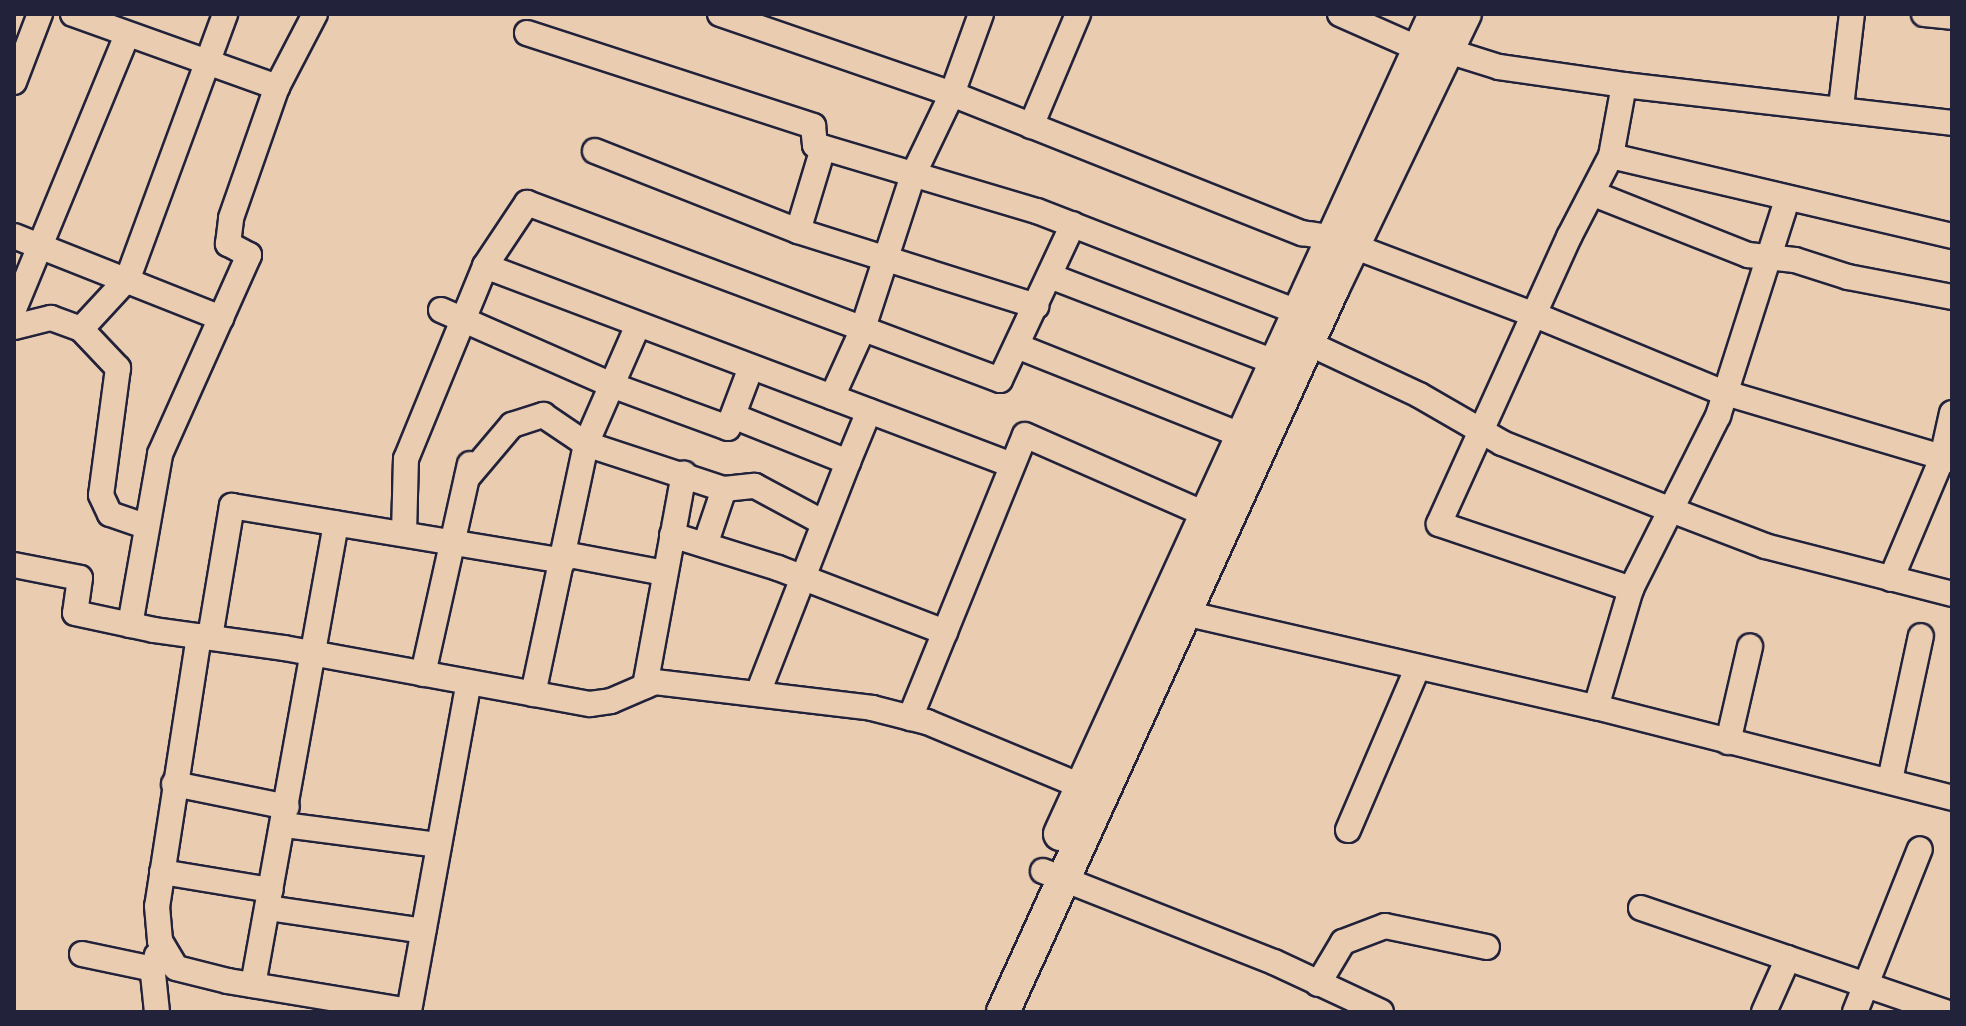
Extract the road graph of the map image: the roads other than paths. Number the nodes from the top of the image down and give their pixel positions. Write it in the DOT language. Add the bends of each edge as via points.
graph roads {
  1 [pos="40,14"];
  2 [pos="73,14"];
  3 [pos="225,14"];
  4 [pos="315,14"];
  5 [pos="720,14"];
  6 [pos="981,14"];
  7 [pos="1078,14"];
  8 [pos="1340,14"];
  9 [pos="1435,14"];
  10 [pos="1465,14"];
  11 [pos="1852,14"];
  12 [pos="1924,14"];
  13 [pos="1952,17"];
  14 [pos="769,22"];
  15 [pos="124,27"];
  16 [pos="527,33"];
  17 [pos="1434,50"];
  18 [pos="209,63"];
  19 [pos="14,82"];
  20 [pos="1624,85"];
  21 [pos="277,87"];
  22 [pos="952,94"];
  23 [pos="1841,107"];
  24 [pos="1952,123"];
  25 [pos="1031,126"];
  26 [pos="823,148"];
  27 [pos="595,151"];
  28 [pos="1611,156"];
  29 [pos="913,175"];
  30 [pos="1594,194"];
  31 [pos="1787,200"];
  32 [pos="1073,224"];
  33 [pos="798,231"];
  34 [pos="14,236"];
  35 [pos="1952,236"];
  36 [pos="1342,242"];
  37 [pos="40,246"];
  38 [pos="1771,258"];
  39 [pos="886,260"];
  40 [pos="485,266"];
  41 [pos="1050,276"];
  42 [pos="128,278"];
  43 [pos="1952,297"];
  44 [pos="1036,306"];
  45 [pos="14,309"];
  46 [pos="441,310"];
  47 [pos="1297,312"];
  48 [pos="1535,315"];
  49 [pos="221,318"];
  50 [pos="463,320"];
  51 [pos="638,325"];
  52 [pos="14,327"];
  53 [pos="81,329"];
  54 [pos="862,331"];
  55 [pos="1308,343"];
  56 [pos="1017,346"];
  57 [pos="1274,362"];
  58 [pos="751,367"];
  59 [pos="614,386"];
  60 [pos="1722,392"];
  61 [pos="832,397"];
  62 [pos="869,411"];
  63 [pos="1952,413"];
  64 [pos="733,416"];
  65 [pos="1482,431"];
  66 [pos="1241,435"];
  67 [pos="586,444"];
  68 [pos="474,446"];
  69 [pos="1947,459"];
  70 [pos="848,462"];
  71 [pos="1012,465"];
  72 [pos="684,474"];
  73 [pos="467,478"];
  74 [pos="724,489"];
  75 [pos="1674,511"];
  76 [pos="1205,514"];
  77 [pos="336,523"];
  78 [pos="824,523"];
  79 [pos="147,527"];
  80 [pos="404,534"];
  81 [pos="672,535"];
  82 [pos="453,542"];
  83 [pos="705,545"];
  84 [pos="563,558"];
  85 [pos="14,565"];
  86 [pos="665,573"];
  87 [pos="805,579"];
  88 [pos="1891,579"];
  89 [pos="1631,589"];
  90 [pos="1952,594"];
  91 [pos="1184,613"];
  92 [pos="130,625"];
  93 [pos="945,632"];
  94 [pos="1921,636"];
  95 [pos="205,637"];
  96 [pos="1750,647"];
  97 [pos="315,654"];
  98 [pos="1418,667"];
  99 [pos="423,674"];
  100 [pos="469,682"];
  101 [pos="645,686"];
  102 [pos="758,693"];
  103 [pos="533,694"];
  104 [pos="1596,707"];
  105 [pos="910,718"];
  106 [pos="1728,742"];
  107 [pos="1890,780"];
  108 [pos="174,784"];
  109 [pos="1081,786"];
  110 [pos="1952,798"];
  111 [pos="285,816"];
  112 [pos="1348,830"];
  113 [pos="439,845"];
  114 [pos="1920,849"];
  115 [pos="162,872"];
  116 [pos="1053,875"];
  117 [pos="270,899"];
  118 [pos="1641,908"];
  119 [pos="423,931"];
  120 [pos="160,941"];
  121 [pos="1487,947"];
  122 [pos="82,954"];
  123 [pos="1788,958"];
  124 [pos="154,969"];
  125 [pos="1318,984"];
  126 [pos="253,985"];
  127 [pos="1866,985"];
  128 [pos="157,1012"];
  129 [pos="980,1012"];
  130 [pos="1003,1012"];
  131 [pos="1381,1012"];
  132 [pos="1764,1012"];
  133 [pos="1855,1012"];
  134 [pos="1945,1012"];
  1 -- 19 [label="street"];
  2 -- 15 [label="street"];
  3 -- 18 [label="street"];
  4 -- 21 [label="street"];
  5 -- 14 [label="street"];
  6 -- 22 [label="street"];
  7 -- 25 [label="street"];
  8 -- 17 [label="street"];
  9 -- 17 [label="main road"];
  10 -- 17 [label="main road"];
  11 -- 23 [label="street"];
  12 -- 13 [label="street"];
  14 -- 22 [label="street"];
  15 -- 18 [label="street"];
  15 -- 37 [label="street"];
  16 -- 26 [label="street" via="813,126 815,145"];
  17 -- 20 [label="street" via="1499,67"];
  17 -- 36 [label="main road"];
  18 -- 21 [label="street"];
  18 -- 42 [label="street"];
  20 -- 23 [label="street"];
  20 -- 28 [label="street"];
  21 -- 49 [label="street" via="226,236 233,249 249,255"];
  22 -- 25 [label="street"];
  22 -- 29 [label="street"];
  23 -- 24 [label="street"];
  25 -- 36 [label="street" via="1302,233"];
  26 -- 29 [label="street"];
  26 -- 33 [label="street"];
  27 -- 33 [label="street"];
  28 -- 30 [label="street" via="1596,179"];
  28 -- 31 [label="street" via="1777,193"];
  29 -- 32 [label="street"];
  29 -- 39 [label="street"];
  30 -- 38 [label="street" via="1748,255"];
  30 -- 48 [label="street"];
  31 -- 35 [label="street"];
  31 -- 38 [label="street"];
  32 -- 41 [label="street"];
  32 -- 47 [label="street"];
  33 -- 39 [label="street"];
  34 -- 37 [label="street"];
  36 -- 47 [label="main road"];
  36 -- 48 [label="street"];
  36 -- 55 [label="main road"];
  37 -- 42 [label="street"];
  37 -- 45 [label="street"];
  38 -- 43 [label="street"];
  38 -- 60 [label="street"];
  39 -- 44 [label="street"];
  39 -- 54 [label="street"];
  40 -- 50 [label="street"];
  40 -- 51 [label="street"];
  40 -- 54 [label="street" via="527,203"];
  41 -- 44 [label="street"];
  41 -- 57 [label="street"];
  42 -- 49 [label="street"];
  42 -- 53 [label="street"];
  44 -- 56 [label="street"];
  46 -- 50 [label="street"];
  47 -- 57 [label="main road"];
  48 -- 60 [label="street"];
  48 -- 65 [label="street"];
  49 -- 79 [label="street" via="171,421"];
  50 -- 59 [label="street"];
  50 -- 80 [label="street" via="406,459"];
  51 -- 58 [label="street"];
  51 -- 59 [label="street"];
  52 -- 53 [label="street" via="51,318"];
  53 -- 79 [label="street" via="118,368 119,376 101,495 110,514"];
  54 -- 56 [label="street" via="1000,380"];
  54 -- 61 [label="street"];
  55 -- 65 [label="street"];
  55 -- 91 [label="main road"];
  56 -- 66 [label="street"];
  57 -- 66 [label="main road"];
  58 -- 61 [label="street"];
  58 -- 64 [label="street"];
  59 -- 64 [label="street" via="728,428"];
  59 -- 67 [label="street"];
  60 -- 69 [label="street"];
  60 -- 75 [label="street" via="1718,416"];
  61 -- 62 [label="street"];
  62 -- 70 [label="street"];
  62 -- 71 [label="street"];
  63 -- 69 [label="street"];
  64 -- 70 [label="street"];
  65 -- 75 [label="street"];
  65 -- 89 [label="street" via="1439,524"];
  66 -- 76 [label="main road"];
  67 -- 72 [label="street"];
  67 -- 73 [label="street" via="543,415 512,425"];
  67 -- 84 [label="street"];
  68 -- 73 [label="street"];
  69 -- 88 [label="street"];
  70 -- 78 [label="street"];
  71 -- 76 [label="street" via="1025,435"];
  71 -- 93 [label="street"];
  72 -- 74 [label="street"];
  72 -- 81 [label="street"];
  73 -- 82 [label="street"];
  74 -- 78 [label="street" via="755,486"];
  74 -- 83 [label="street"];
  75 -- 88 [label="street" via="1765,546"];
  75 -- 89 [label="street"];
  76 -- 109 [label="main road"];
  77 -- 80 [label="street"];
  77 -- 95 [label="street" via="232,506"];
  77 -- 97 [label="street"];
  78 -- 87 [label="street"];
  79 -- 92 [label="street"];
  80 -- 82 [label="street"];
  81 -- 83 [label="street"];
  81 -- 86 [label="street"];
  82 -- 84 [label="street"];
  82 -- 99 [label="street"];
  83 -- 87 [label="street"];
  84 -- 86 [label="street"];
  84 -- 103 [label="street"];
  85 -- 92 [label="street" via="80,578 75,613"];
  86 -- 101 [label="street"];
  87 -- 93 [label="street"];
  87 -- 102 [label="street"];
  88 -- 90 [label="street"];
  89 -- 104 [label="street"];
  91 -- 98 [label="street"];
  91 -- 116 [label="main road"];
  92 -- 95 [label="street"];
  93 -- 105 [label="street"];
  94 -- 107 [label="street"];
  95 -- 97 [label="street"];
  95 -- 108 [label="street"];
  96 -- 106 [label="street"];
  97 -- 99 [label="street"];
  97 -- 111 [label="street"];
  98 -- 104 [label="street"];
  98 -- 112 [label="street"];
  99 -- 100 [label="street"];
  100 -- 103 [label="street"];
  100 -- 113 [label="street"];
  101 -- 102 [label="street" via="655,682"];
  101 -- 103 [label="street" via="590,704"];
  102 -- 105 [label="street"];
  104 -- 106 [label="street"];
  105 -- 109 [label="street"];
  106 -- 107 [label="street"];
  107 -- 110 [label="street"];
  108 -- 111 [label="street"];
  108 -- 115 [label="street"];
  109 -- 116 [label="main road"];
  111 -- 113 [label="street"];
  111 -- 117 [label="street"];
  113 -- 119 [label="street"];
  114 -- 127 [label="street"];
  115 -- 117 [label="street"];
  115 -- 120 [label="street"];
  116 -- 125 [label="street"];
  116 -- 129 [label="main road"];
  116 -- 130 [label="main road"];
  117 -- 119 [label="street"];
  117 -- 126 [label="street"];
  118 -- 123 [label="street"];
  119 -- 126 [label="street" via="409,1011"];
  120 -- 124 [label="street"];
  120 -- 126 [label="street" via="184,972"];
  121 -- 125 [label="street" via="1385,926 1343,942"];
  122 -- 124 [label="street"];
  123 -- 127 [label="street"];
  123 -- 132 [label="street"];
  124 -- 128 [label="street"];
  125 -- 131 [label="street"];
  127 -- 133 [label="street"];
  127 -- 134 [label="street"];
}
